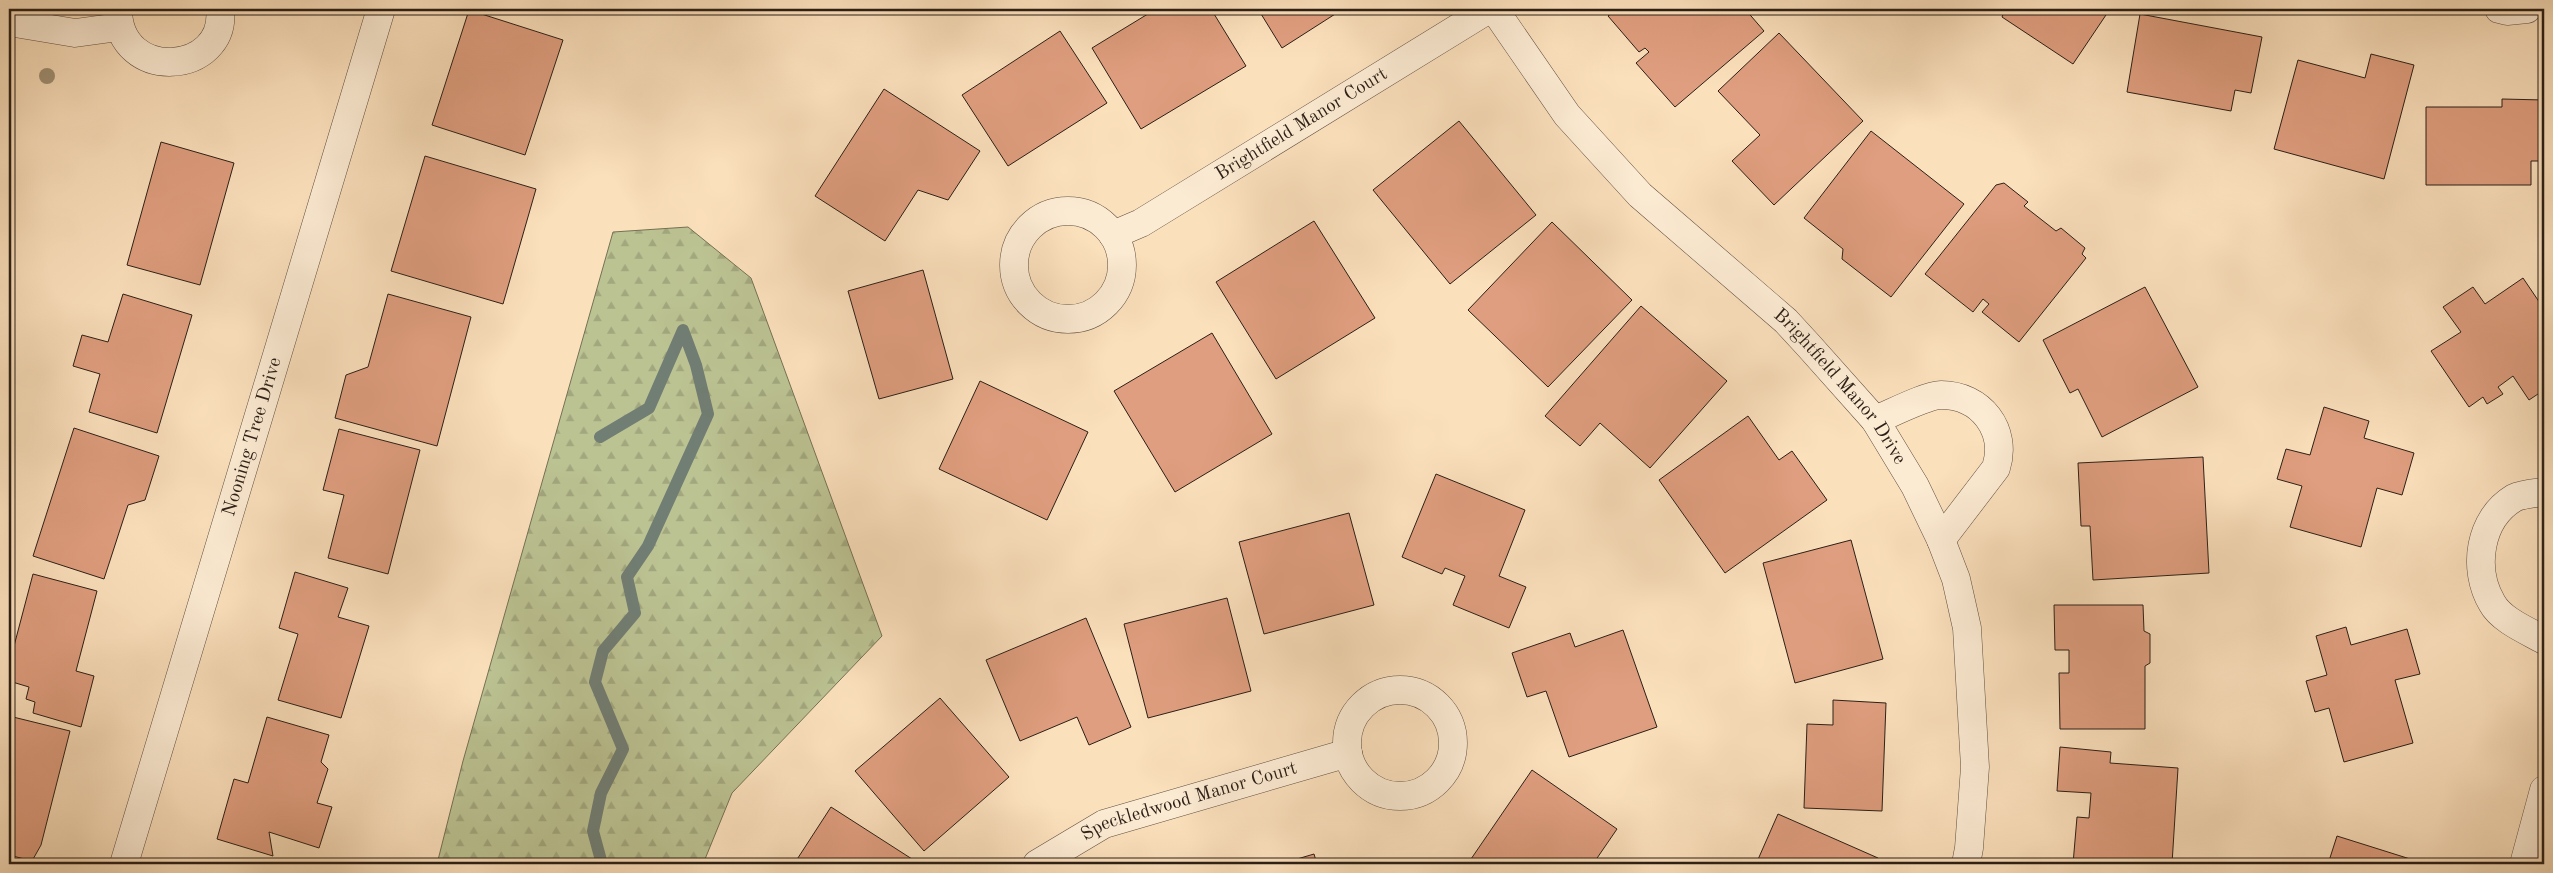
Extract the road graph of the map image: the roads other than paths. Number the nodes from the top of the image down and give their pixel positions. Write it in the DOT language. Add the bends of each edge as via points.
graph roads {
  1 [pos="220,9"];
  2 [pos="381,9"];
  3 [pos="1488,9"];
  4 [pos="1494,9"];
  5 [pos="2499,9"];
  6 [pos="2527,9"];
  7 [pos="119,18"];
  8 [pos="9,22"];
  9 [pos="1113,235"];
  10 [pos="1875,420"];
  11 [pos="2544,492"];
  12 [pos="1941,540"];
  13 [pos="2544,640"];
  14 [pos="1348,753"];
  15 [pos="2544,790"];
  16 [pos="124,864"];
  17 [pos="1037,864"];
  18 [pos="1966,864"];
  19 [pos="2524,864"];
  1 -- 7 [label="street" via="216,33 206,47 192,58 175,63 157,62 141,55 128,42"];
  2 -- 16 [label="street, Nooning Tree Drive"];
  3 -- 9 [label="street, Brightfield Manor Court" via="1141,223"];
  4 -- 10 [label="street, Brightfield Manor Drive" via="1567,116 1640,195 1786,321"];
  5 -- 6 [label="street"];
  7 -- 8 [label="street" via="75,33"];
  10 -- 12 [label="street, Brightfield Manor Drive" via="1915,486"];
  10 -- 12 [label="street" via="1939,395 1958,397 1988,414 1996,429 2000,454 1996,468"];
  11 -- 13 [label="street" via="2515,498 2491,520 2480,551 2482,579 2492,604"];
  12 -- 18 [label="street, Brightfield Manor Drive" via="1956,579 1967,628 1975,767"];
  14 -- 17 [label="street, Speckledwood Manor Court" via="1104,824"];
  15 -- 19 [label="street"];
}
